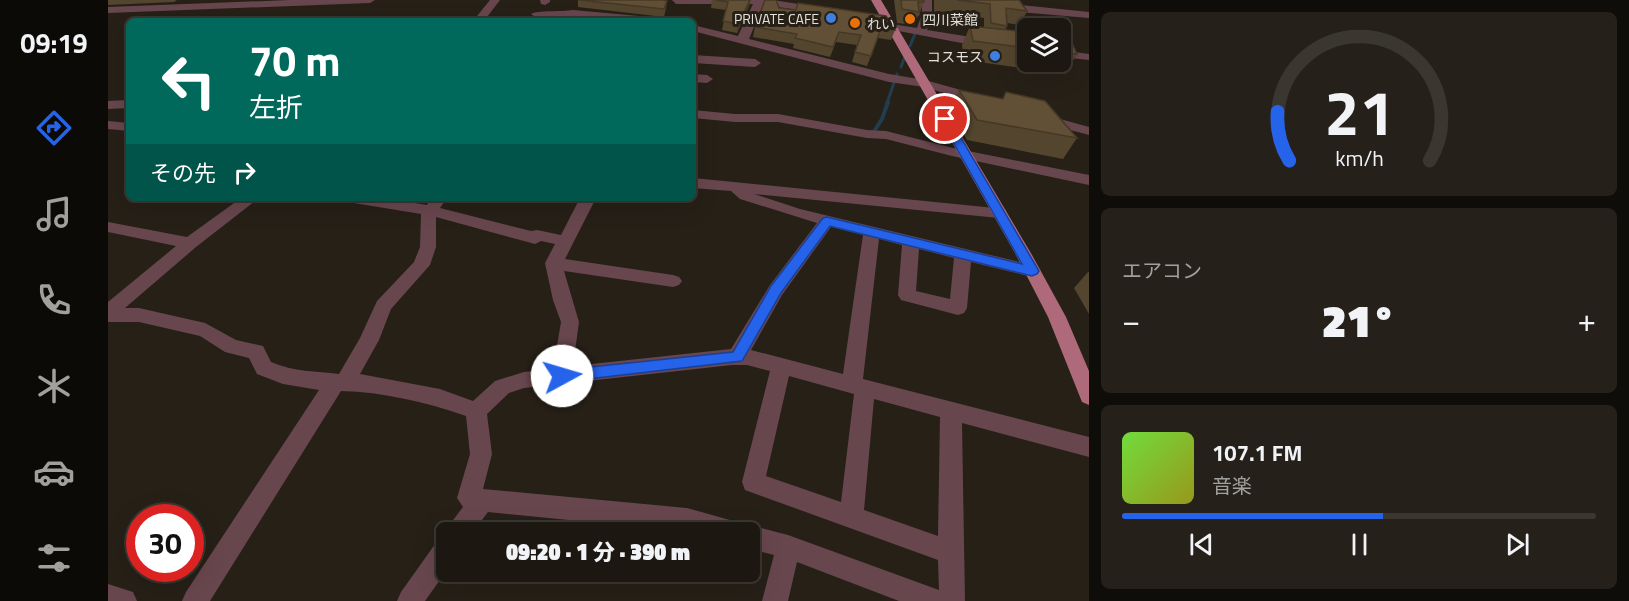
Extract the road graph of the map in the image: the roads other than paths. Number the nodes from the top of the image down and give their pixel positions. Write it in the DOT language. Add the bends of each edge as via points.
graph roads {
  1 [pos="370,0"];
  2 [pos="495,0"];
  3 [pos="876,0"];
  4 [pos="927,0"];
  5 [pos="977,0"];
  6 [pos="673,1"];
  7 [pos="759,1"];
  8 [pos="264,2"];
  9 [pos="108,10"];
  10 [pos="830,12"];
  11 [pos="536,14"];
  12 [pos="1089,15"];
  13 [pos="245,16"];
  14 [pos="480,18"];
  15 [pos="632,18"];
  16 [pos="670,18"];
  17 [pos="886,22"];
  18 [pos="696,29"];
  19 [pos="917,33"];
  20 [pos="742,41"];
  21 [pos="1017,47"];
  22 [pos="1071,55"];
  23 [pos="1089,57"];
  24 [pos="696,59"];
  25 [pos="754,63"];
  26 [pos="696,78"];
  27 [pos="707,80"];
  28 [pos="925,84"];
  29 [pos="990,103"];
  30 [pos="126,104"];
  31 [pos="108,105"];
  32 [pos="698,115"];
  33 [pos="1034,115"];
  34 [pos="108,125"];
  35 [pos="126,127"];
  36 [pos="1089,131"];
  37 [pos="966,155"];
  38 [pos="1089,180"];
  39 [pos="696,183"];
  40 [pos="736,188"];
  41 [pos="247,201"];
  42 [pos="389,201"];
  43 [pos="586,201"];
  44 [pos="435,205"];
  45 [pos="999,213"];
  46 [pos="827,221"];
  47 [pos="108,227"];
  48 [pos="872,232"];
  49 [pos="565,241"];
  50 [pos="911,241"];
  51 [pos="190,243"];
  52 [pos="963,254"];
  53 [pos="554,263"];
  54 [pos="1032,271"];
  55 [pos="673,281"];
  56 [pos="108,313"];
  57 [pos="737,357"];
  58 [pos="781,366"];
  59 [pos="562,376"];
  60 [pos="341,382"];
  61 [pos="859,387"];
  62 [pos="1089,396"];
  63 [pos="476,411"];
  64 [pos="951,411"];
  65 [pos="1089,447"];
  66 [pos="482,500"];
  67 [pos="851,517"];
  68 [pos="466,522"];
  69 [pos="695,522"];
  70 [pos="760,540"];
  71 [pos="788,547"];
  72 [pos="950,552"];
  73 [pos="436,564"];
  74 [pos="108,597"];
  75 [pos="124,601"];
  76 [pos="195,601"];
  77 [pos="410,601"];
  78 [pos="775,601"];
  79 [pos="933,601"];
  80 [pos="952,601"];
  1 -- 8 [label="street"];
  2 -- 14 [label="street"];
  3 -- 17 [label="main road"];
  4 -- 19 [label="street" via="927,14"];
  5 -- 12 [label="street" via="996,7"];
  6 -- 7 [label="street"];
  6 -- 16 [label="street"];
  7 -- 10 [label="street"];
  7 -- 20 [label="street"];
  8 -- 9 [label="street"];
  8 -- 13 [label="street"];
  11 -- 15 [label="street" via="558,16 573,12"];
  17 -- 19 [label="street"];
  17 -- 28 [label="main road"];
  18 -- 20 [label="street"];
  19 -- 21 [label="street"];
  20 -- 28 [label="street"];
  22 -- 23 [label="street"];
  24 -- 25 [label="street"];
  26 -- 27 [label="street"];
  28 -- 29 [label="street"];
  28 -- 37 [label="main road"];
  30 -- 31 [label="street"];
  32 -- 37 [label="street" via="777,118 886,135"];
  33 -- 36 [label="street"];
  34 -- 35 [label="street"];
  37 -- 38 [label="street"];
  37 -- 45 [label="main road"];
  39 -- 40 [label="street"];
  40 -- 45 [label="street"];
  40 -- 46 [label="street" via="745,196"];
  41 -- 51 [label="street"];
  42 -- 44 [label="street"];
  43 -- 49 [label="street"];
  44 -- 49 [label="street" via="535,238 537,235"];
  44 -- 60 [label="street" via="428,216 428,248 421,265 383,306 369,340"];
  45 -- 54 [label="main road"];
  46 -- 48 [label="street"];
  46 -- 57 [label="street" via="776,290"];
  47 -- 51 [label="street"];
  48 -- 50 [label="street"];
  48 -- 61 [label="street"];
  49 -- 53 [label="street"];
  50 -- 52 [label="street"];
  50 -- 52 [label="street" via="907,295 958,308"];
  51 -- 56 [label="street"];
  52 -- 54 [label="street"];
  53 -- 55 [label="street"];
  53 -- 59 [label="street" via="570,322"];
  54 -- 62 [label="main road" via="1057,317"];
  56 -- 60 [label="street" via="139,315 205,330 232,347 256,351 264,368 283,376"];
  57 -- 58 [label="street"];
  57 -- 59 [label="street"];
  58 -- 61 [label="street"];
  58 -- 67 [label="street" via="753,482"];
  59 -- 63 [label="street" via="502,387"];
  60 -- 63 [label="street" via="440,398"];
  60 -- 76 [label="street"];
  61 -- 64 [label="street"];
  61 -- 67 [label="street"];
  63 -- 66 [label="street" via="481,454 470,498"];
  64 -- 65 [label="street"];
  64 -- 72 [label="street"];
  66 -- 68 [label="street"];
  66 -- 69 [label="street"];
  67 -- 72 [label="street"];
  70 -- 71 [label="street"];
  71 -- 78 [label="street"];
  71 -- 79 [label="street"];
  72 -- 80 [label="street"];
  73 -- 77 [label="street"];
  74 -- 75 [label="street"];
}
